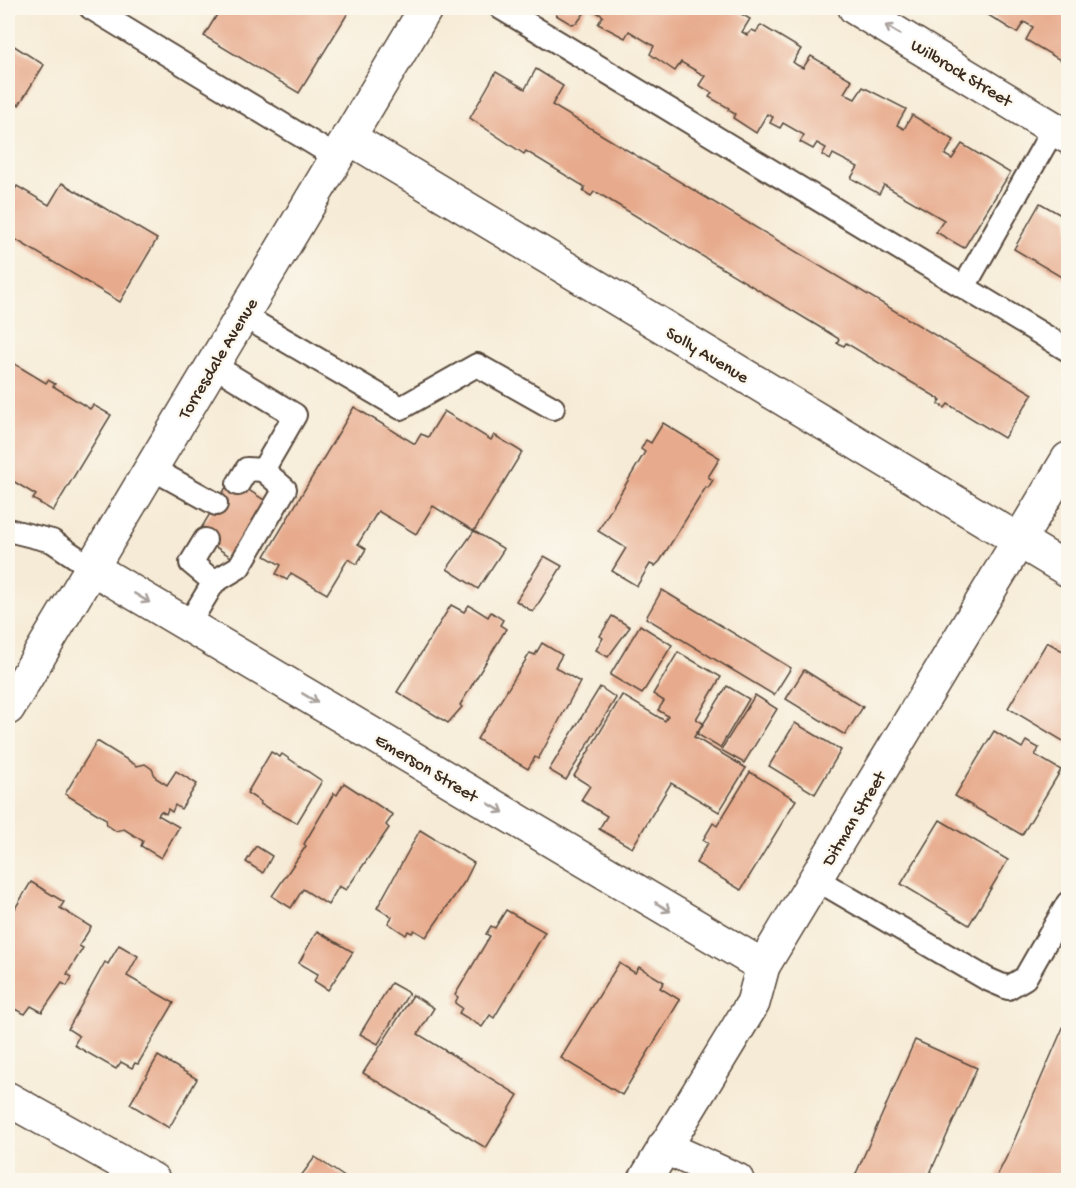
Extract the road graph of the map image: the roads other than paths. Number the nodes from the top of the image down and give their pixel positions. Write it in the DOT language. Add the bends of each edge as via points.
graph roads {
  1 [pos="91,8"];
  2 [pos="426,8"];
  3 [pos="501,8"];
  4 [pos="855,8"];
  5 [pos="1061,132"];
  6 [pos="342,147"];
  7 [pos="964,287"];
  8 [pos="242,315"];
  9 [pos="1068,350"];
  10 [pos="213,365"];
  11 [pos="553,408"];
  12 [pos="1068,459"];
  13 [pos="151,468"];
  14 [pos="263,470"];
  15 [pos="238,483"];
  16 [pos="216,504"];
  17 [pos="8,530"];
  18 [pos="205,540"];
  19 [pos="1020,541"];
  20 [pos="92,568"];
  21 [pos="1068,570"];
  22 [pos="214,582"];
  23 [pos="188,625"];
  24 [pos="8,708"];
  25 [pos="816,879"];
  26 [pos="1068,903"];
  27 [pos="763,966"];
  28 [pos="8,1099"];
  29 [pos="664,1147"];
  30 [pos="136,1176"];
  31 [pos="645,1180"];
  32 [pos="737,1180"];
  1 -- 6 [label="lane"];
  2 -- 6 [label="street, Torresdale Avenue"];
  3 -- 7 [label="lane"];
  5 -- 4 [label="street, Wilbrock Street, one-way"];
  5 -- 7 [label="lane"];
  6 -- 8 [label="street, Torresdale Avenue"];
  6 -- 19 [label="street, Solly Avenue"];
  7 -- 9 [label="lane"];
  8 -- 10 [label="street, Torresdale Avenue"];
  8 -- 11 [label="lane" via="401,408 477,365"];
  10 -- 13 [label="street, Torresdale Avenue"];
  10 -- 14 [label="lane" via="295,415"];
  12 -- 19 [label="street, Ditman Street"];
  13 -- 16 [label="lane"];
  13 -- 20 [label="street, Torresdale Avenue"];
  14 -- 15 [label="lane" via="247,469"];
  14 -- 22 [label="lane" via="285,489 239,567"];
  17 -- 20 [label="lane" via="52,541"];
  18 -- 22 [label="lane" via="191,563"];
  19 -- 21 [label="street, Solly Avenue"];
  19 -- 25 [label="street, Ditman Street"];
  20 -- 23 [label="street, Emerson Street, one-way"];
  20 -- 24 [label="street, Torresdale Avenue"];
  22 -- 23 [label="lane"];
  23 -- 27 [label="street, Emerson Street, one-way"];
  25 -- 26 [label="lane" via="1008,988 1025,978"];
  25 -- 27 [label="street, Ditman Street"];
  27 -- 29 [label="street, Ditman Street" via="753,1003"];
  28 -- 30 [label="street"];
  29 -- 31 [label="street, Ditman Street"];
  29 -- 32 [label="street"];
}
